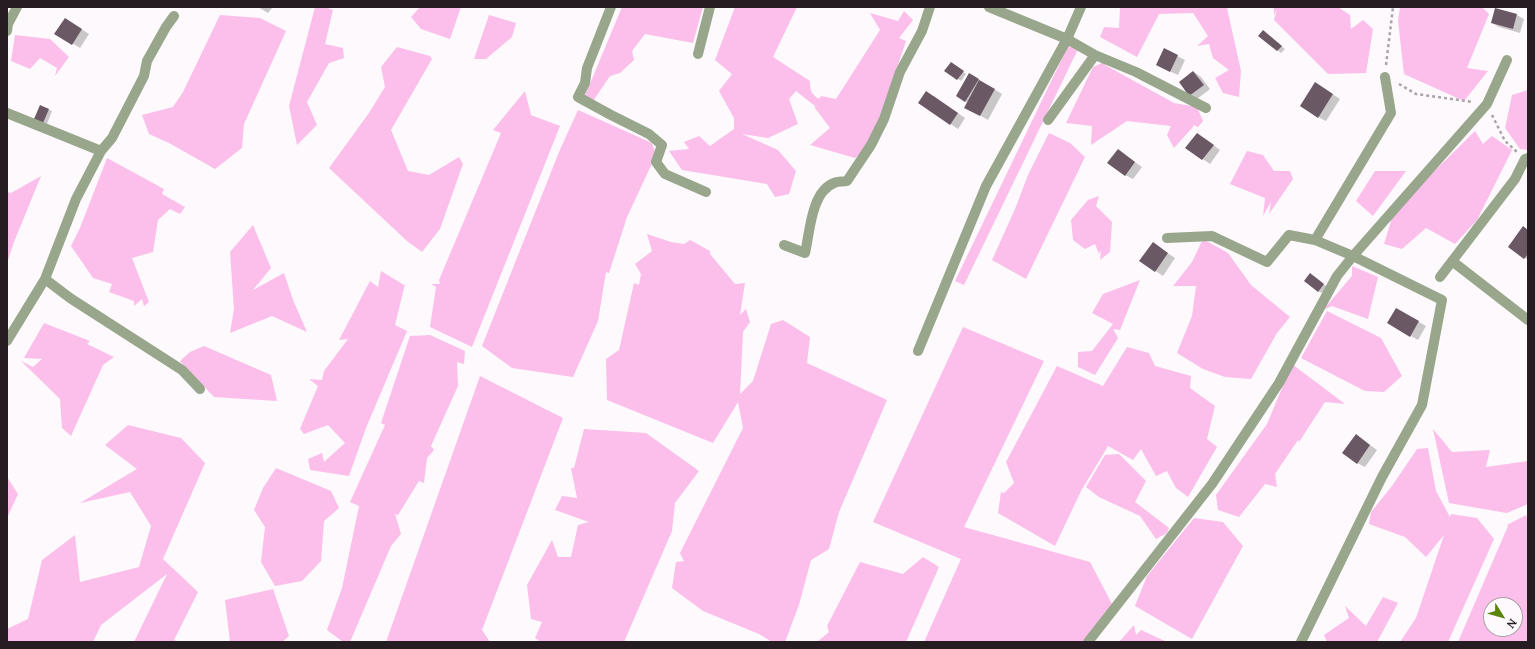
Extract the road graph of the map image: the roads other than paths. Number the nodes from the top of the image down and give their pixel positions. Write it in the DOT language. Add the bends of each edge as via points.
graph roads {
  1 [pos="17,7"];
  2 [pos="611,7"];
  3 [pos="710,7"];
  4 [pos="930,7"];
  5 [pos="989,7"];
  6 [pos="1081,7"];
  7 [pos="174,16"];
  8 [pos="7,31"];
  9 [pos="1067,38"];
  10 [pos="698,54"];
  11 [pos="1095,55"];
  12 [pos="1507,60"];
  13 [pos="1385,77"];
  14 [pos="1206,108"];
  15 [pos="7,113"];
  16 [pos="1048,120"];
  17 [pos="101,151"];
  18 [pos="1526,159"];
  19 [pos="706,192"];
  20 [pos="1168,238"];
  21 [pos="1315,240"];
  22 [pos="784,245"];
  23 [pos="1353,256"];
  24 [pos="1452,261"];
  25 [pos="1440,277"];
  26 [pos="45,278"];
  27 [pos="1528,320"];
  28 [pos="7,341"];
  29 [pos="918,351"];
  30 [pos="200,389"];
  31 [pos="1088,642"];
  32 [pos="1301,642"];
  1 -- 8 [label="street"];
  2 -- 19 [label="street" via="578,97 649,134 662,145 656,162 665,174"];
  3 -- 10 [label="street"];
  4 -- 22 [label="street" via="922,31 900,72 884,119 871,145 847,181 835,183 823,191 813,211 805,253"];
  5 -- 9 [label="street"];
  6 -- 9 [label="street"];
  7 -- 17 [label="street" via="147,60 144,76 112,138"];
  9 -- 11 [label="street"];
  9 -- 29 [label="street" via="986,186"];
  11 -- 14 [label="street" via="1136,72"];
  11 -- 16 [label="street"];
  12 -- 23 [label="street" via="1487,104"];
  13 -- 21 [label="street" via="1391,113"];
  15 -- 17 [label="street"];
  17 -- 26 [label="street" via="76,199"];
  18 -- 24 [label="street" via="1515,179"];
  20 -- 21 [label="street" via="1212,236 1267,262 1289,235"];
  21 -- 23 [label="street"];
  23 -- 31 [label="street" via="1337,276 1279,383 1212,484"];
  23 -- 32 [label="street" via="1442,300 1422,405 1382,477"];
  24 -- 25 [label="street"];
  24 -- 27 [label="street"];
  26 -- 28 [label="street"];
  26 -- 30 [label="street" via="70,298 182,370"];
}
